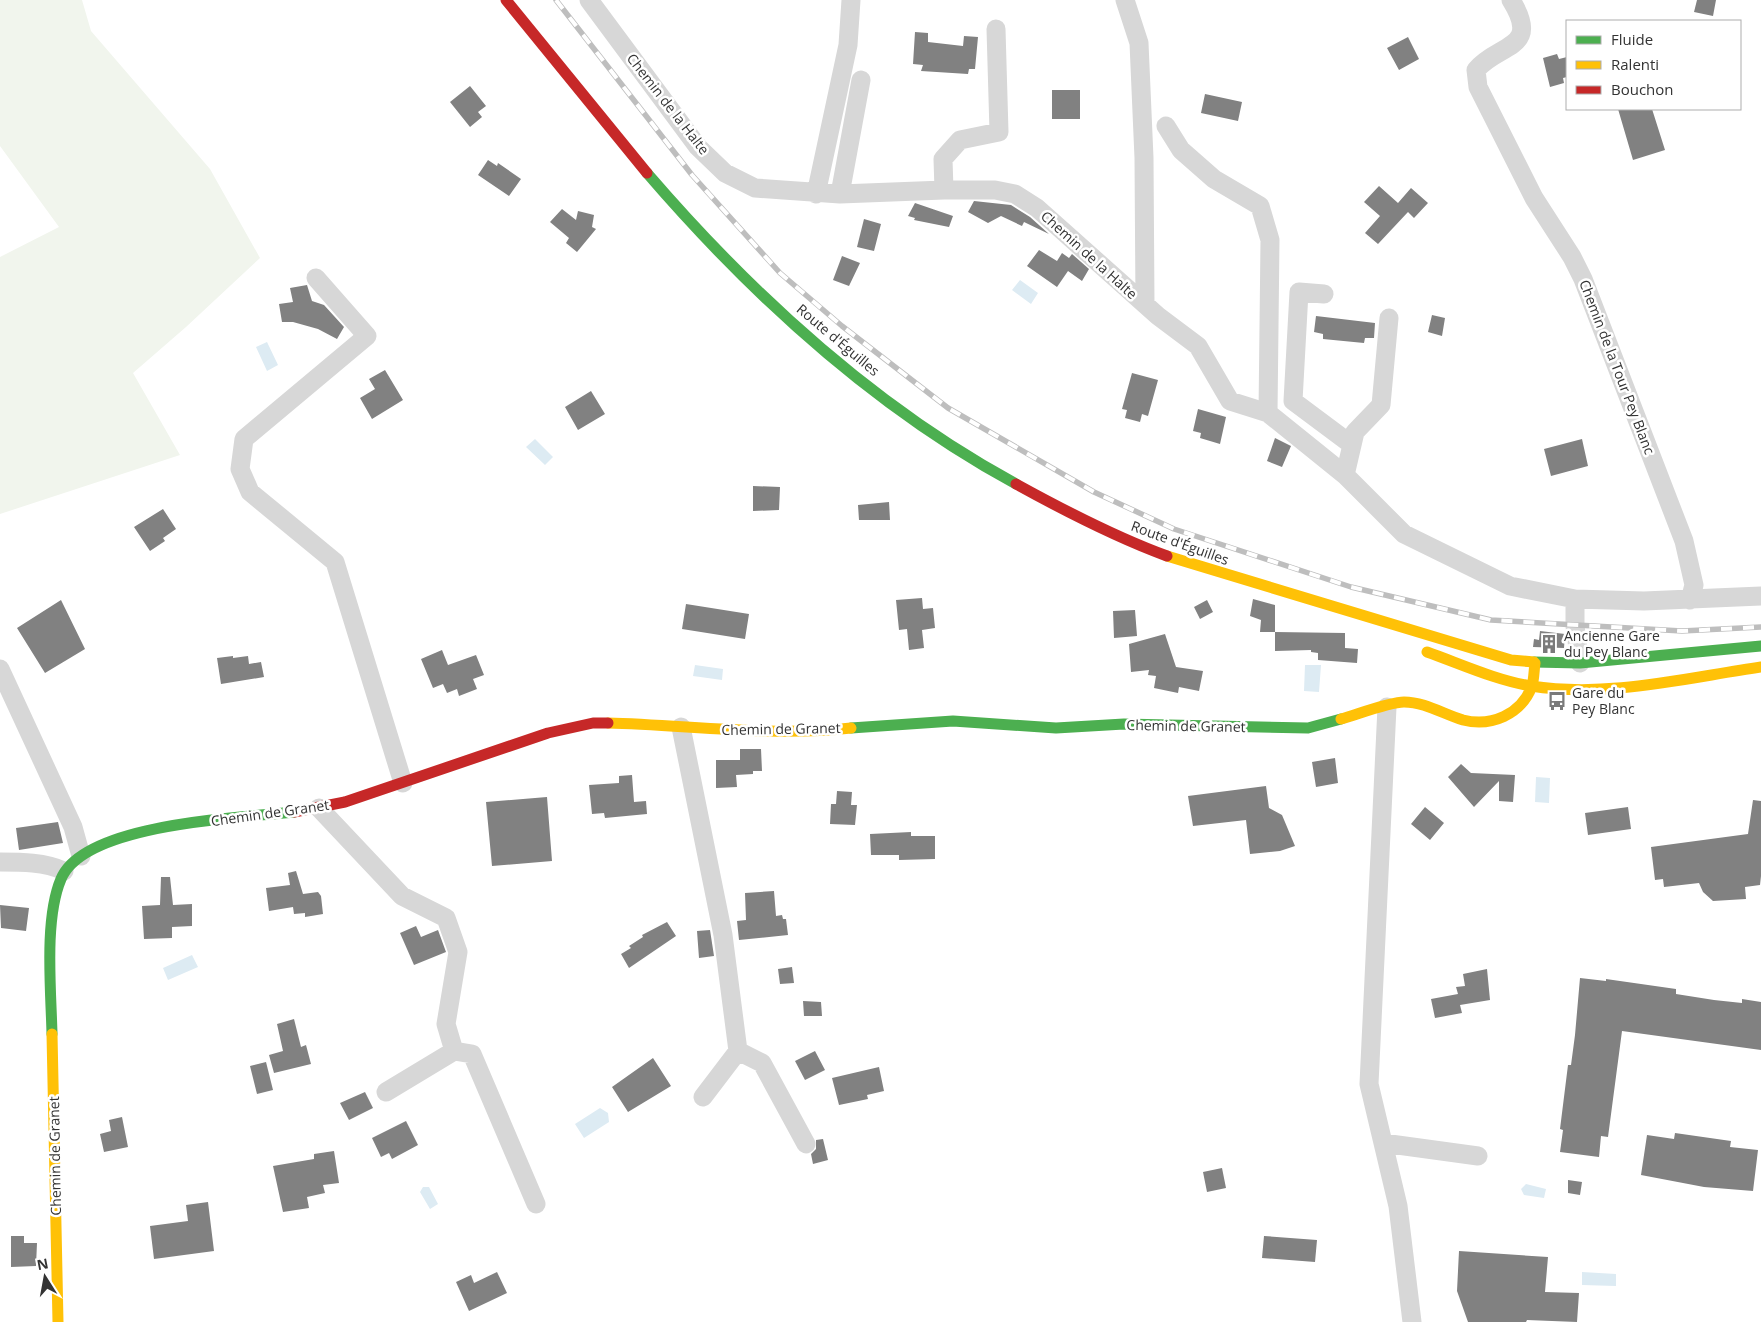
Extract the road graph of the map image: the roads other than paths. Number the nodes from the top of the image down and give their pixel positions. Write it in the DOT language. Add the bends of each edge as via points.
graph roads {
  1 [pos="506,0"];
  2 [pos="589,0"];
  3 [pos="852,0"];
  4 [pos="1125,0"];
  5 [pos="1510,0"];
  6 [pos="996,29"];
  7 [pos="861,80"];
  8 [pos="1166,126"];
  9 [pos="944,190"];
  10 [pos="816,194"];
  11 [pos="840,194"];
  12 [pos="316,278"];
  13 [pos="1324,294"];
  14 [pos="1145,304"];
  15 [pos="1389,318"];
  16 [pos="1268,413"];
  17 [pos="1352,445"];
  18 [pos="1345,475"];
  19 [pos="1243,582"];
  20 [pos="1761,596"];
  21 [pos="1574,599"];
  22 [pos="1690,600"];
  23 [pos="1347,623"];
  24 [pos="1761,646"];
  25 [pos="1419,649"];
  26 [pos="1535,663"];
  27 [pos="1580,663"];
  28 [pos="1761,667"];
  29 [pos="0,669"];
  30 [pos="1532,686"];
  31 [pos="1586,691"];
  32 [pos="1387,706"];
  33 [pos="681,727"];
  34 [pos="403,783"];
  35 [pos="319,808"];
  36 [pos="80,856"];
  37 [pos="0,862"];
  38 [pos="64,871"];
  39 [pos="454,1051"];
  40 [pos="738,1051"];
  41 [pos="386,1092"];
  42 [pos="703,1098"];
  43 [pos="1383,1143"];
  44 [pos="806,1144"];
  45 [pos="1478,1156"];
  46 [pos="536,1204"];
  47 [pos="58,1322"];
  48 [pos="1412,1322"];
  1 -- 19 [label="street, Route d'Éguilles" via="688,220 778,310 883,396 975,460 1021,486 1125,539 1186,564"];
  2 -- 10 [label="street, Chemin de la Halte" via="698,147 725,173 755,188"];
  3 -- 10 [label="street" via="848,45"];
  4 -- 14 [label="street" via="1139,43"];
  5 -- 22 [label="street, Chemin de la Tour Pey Blanc" via="1516,9 1520,35 1516,44 1484,61 1476,70 1478,87 1534,198 1583,279 1684,541 1694,585"];
  6 -- 9 [label="street" via="999,132 960,140 943,159"];
  7 -- 11 [label="street"];
  8 -- 16 [label="street" via="1181,150 1214,179 1260,206 1270,240"];
  9 -- 11 [label="street, Chemin de la Halte"];
  9 -- 14 [label="street, Chemin de la Halte" via="995,190 1015,194 1037,208"];
  10 -- 11 [label="street, Chemin de la Halte"];
  12 -- 34 [label="street" via="367,336 244,439 240,469 250,492 335,562"];
  13 -- 17 [label="street" via="1299,292 1293,401"];
  14 -- 16 [label="street, Chemin de la Halte" via="1198,346 1230,401"];
  15 -- 17 [label="street" via="1381,404 1355,432"];
  16 -- 18 [label="street, Chemin de la Halte"];
  17 -- 18 [label="street"];
  18 -- 21 [label="street, Chemin de la Halte" via="1404,534 1510,586"];
  19 -- 23 [label="street, Route d'Éguilles"];
  19 -- 26 [label="street, Route d'Éguilles" via="1343,608 1511,660"];
  20 -- 22 [label="street"];
  21 -- 22 [label="street"];
  21 -- 27 [label="street"];
  24 -- 27 [label="street, Route d'Éguilles"];
  25 -- 30 [label="street" via="1511,682"];
  26 -- 27 [label="street, Route d'Éguilles"];
  26 -- 30 [label="street"];
  27 -- 31 [label="street"];
  28 -- 31 [label="street" via="1626,689"];
  29 -- 36 [label="street" via="73,827"];
  30 -- 31 [label="street"];
  30 -- 32 [label="street, Chemin de Granet" via="1513,712 1495,721 1464,720 1417,703"];
  32 -- 33 [label="street, Chemin de Granet" via="1308,728 1124,724 1056,728 953,722 884,724 821,731"];
  32 -- 43 [label="street" via="1369,1084"];
  33 -- 34 [label="street, Chemin de Granet" via="593,724 548,733"];
  33 -- 40 [label="street" via="723,935"];
  34 -- 35 [label="street, Chemin de Granet"];
  35 -- 36 [label="street, Chemin de Granet" via="138,833 95,847"];
  35 -- 39 [label="street" via="402,896 446,918 458,952 446,1024"];
  36 -- 38 [label="street, Chemin de Granet"];
  37 -- 38 [label="street" via="26,862"];
  38 -- 47 [label="street, Chemin de Granet" via="57,893 50,961"];
  39 -- 41 [label="street"];
  39 -- 46 [label="street" via="472,1054"];
  40 -- 42 [label="street"];
  40 -- 44 [label="street" via="762,1063"];
  43 -- 45 [label="street"];
  43 -- 48 [label="street" via="1398,1206"];
}
